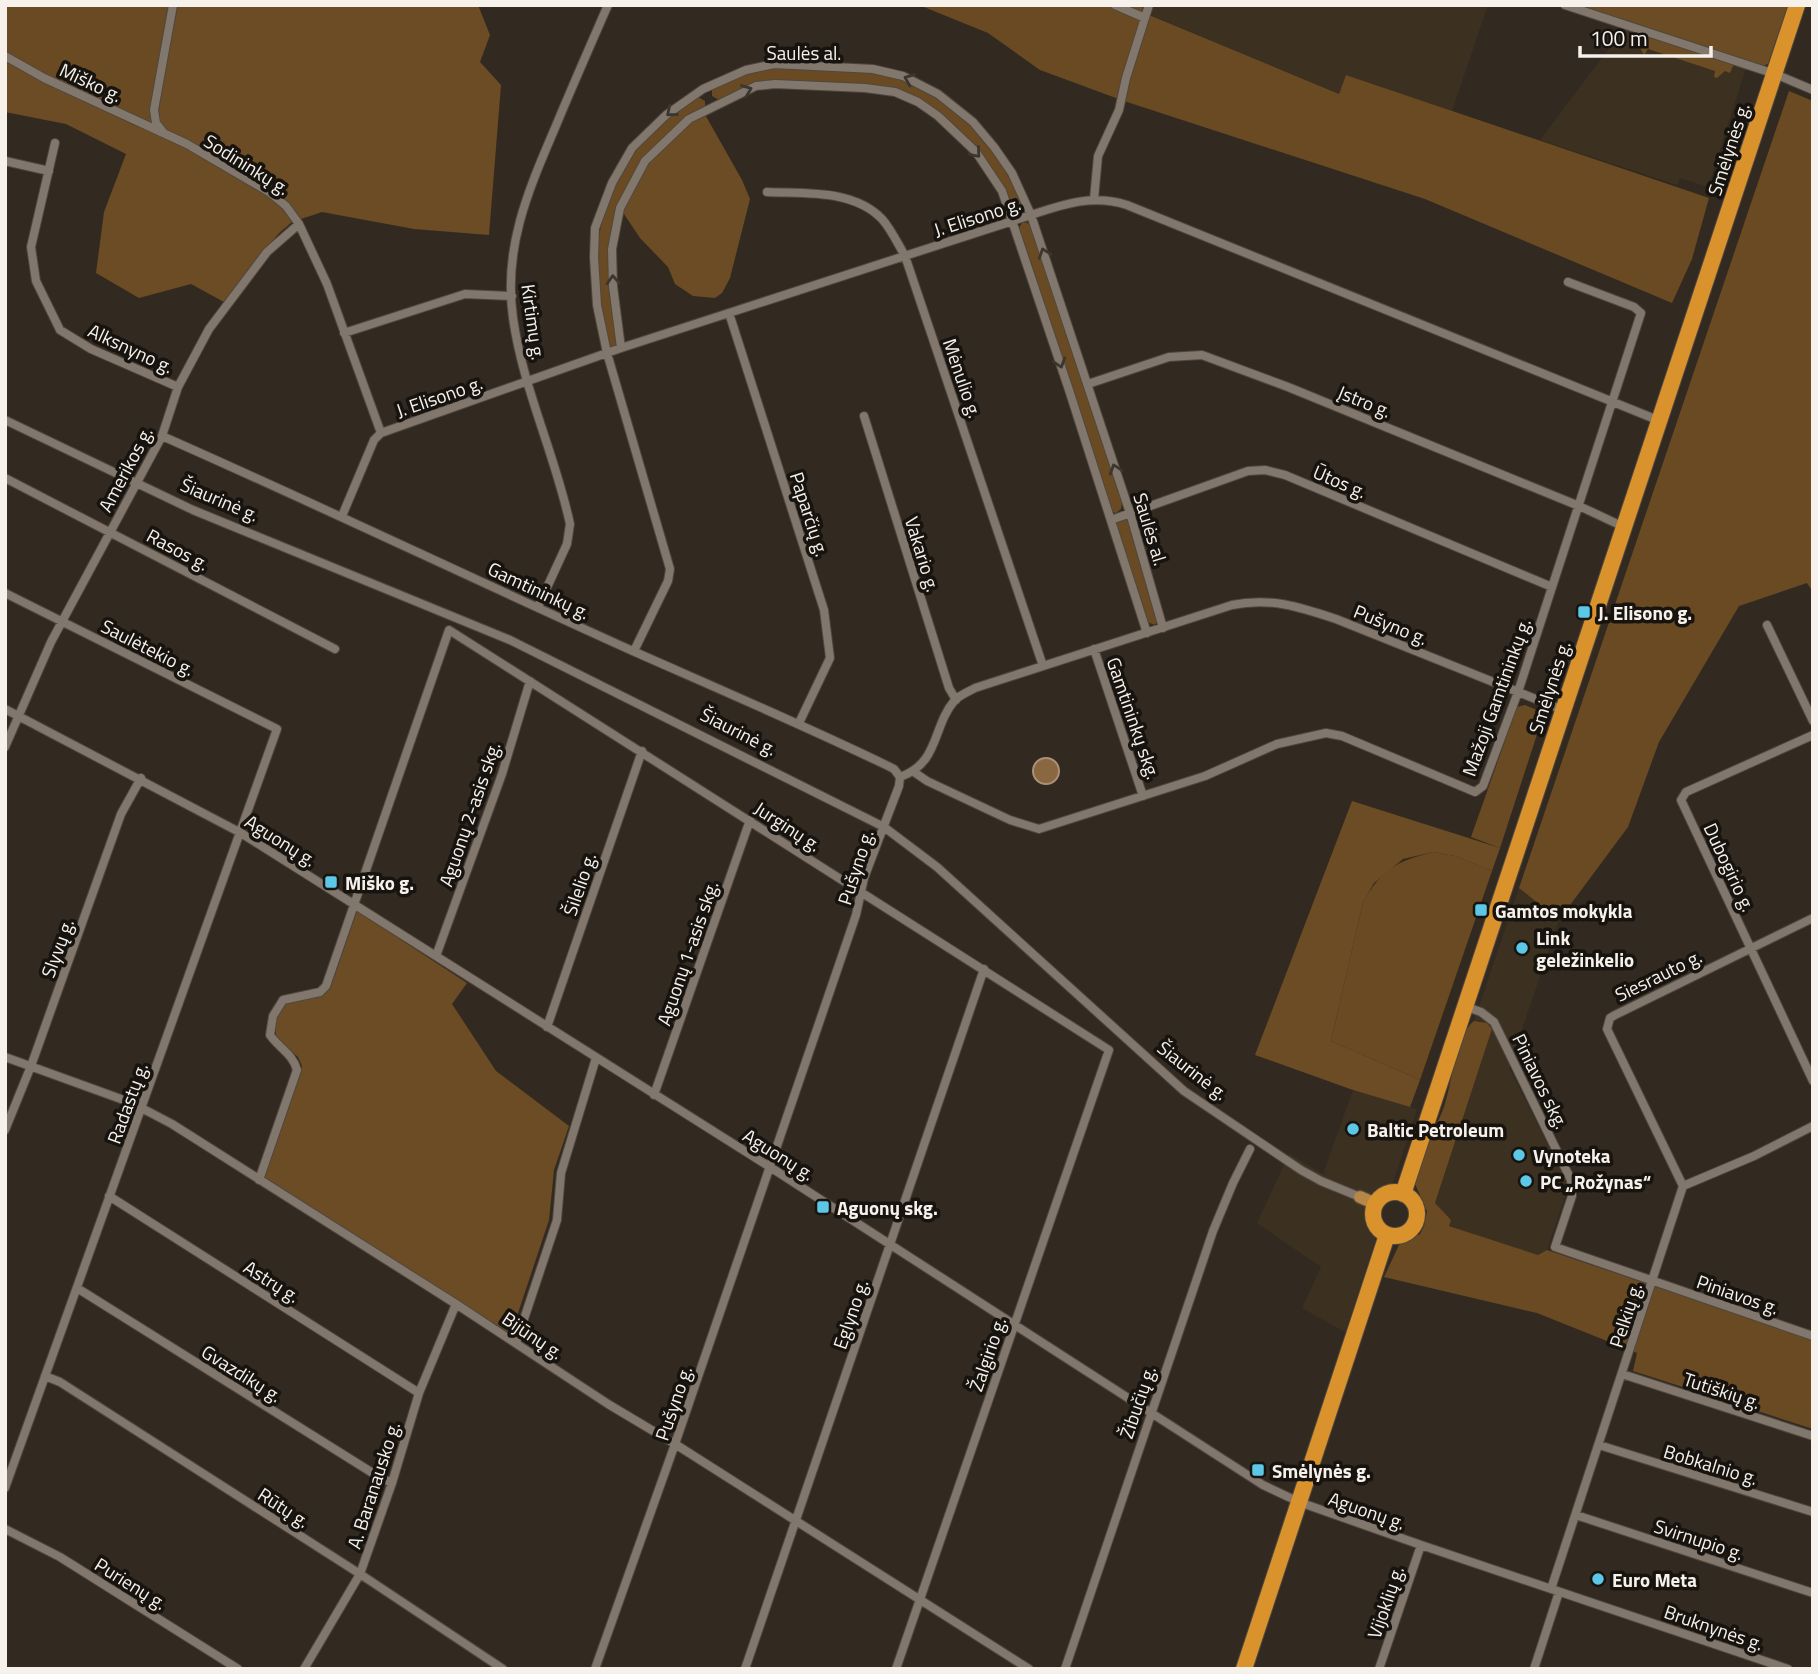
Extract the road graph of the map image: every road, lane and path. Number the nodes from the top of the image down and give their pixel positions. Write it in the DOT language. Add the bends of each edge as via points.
graph roads {
  1 [pos="173,5"];
  2 [pos="608,5"];
  3 [pos="1115,5"];
  4 [pos="1149,5"];
  5 [pos="1565,5"];
  6 [pos="1797,5"];
  7 [pos="1145,18"];
  8 [pos="5,56"];
  9 [pos="1775,74"];
  10 [pos="703,89"];
  11 [pos="1813,90"];
  12 [pos="712,106"];
  13 [pos="164,134"];
  14 [pos="55,143"];
  15 [pos="5,161"];
  16 [pos="49,171"];
  17 [pos="767,192"];
  18 [pos="1094,199"];
  19 [pos="1031,215"];
  20 [pos="1013,221"];
  21 [pos="299,224"];
  22 [pos="905,256"];
  23 [pos="1568,282"];
  24 [pos="512,296"];
  25 [pos="729,313"];
  26 [pos="344,333"];
  27 [pos="621,348"];
  28 [pos="607,353"];
  29 [pos="527,382"];
  30 [pos="1088,384"];
  31 [pos="177,387"];
  32 [pos="1613,404"];
  33 [pos="864,416"];
  34 [pos="5,420"];
  35 [pos="1660,421"];
  36 [pos="381,433"];
  37 [pos="162,436"];
  38 [pos="5,478"];
  39 [pos="137,484"];
  40 [pos="1579,506"];
  41 [pos="1130,513"];
  42 [pos="342,516"];
  43 [pos="1111,520"];
  44 [pos="1624,527"];
  45 [pos="110,531"];
  46 [pos="1552,587"];
  47 [pos="5,593"];
  48 [pos="538,607"];
  49 [pos="62,621"];
  50 [pos="1767,625"];
  51 [pos="1163,628"];
  52 [pos="1147,633"];
  53 [pos="335,649"];
  54 [pos="1094,649"];
  55 [pos="634,651"];
  56 [pos="1043,666"];
  57 [pos="530,681"];
  58 [pos="1518,692"];
  59 [pos="956,700"];
  60 [pos="5,709"];
  61 [pos="1563,710"];
  62 [pos="18,715"];
  63 [pos="1813,721"];
  64 [pos="799,723"];
  65 [pos="277,729"];
  66 [pos="1813,736"];
  67 [pos="5,747"];
  68 [pos="642,751"];
  69 [pos="914,772"];
  70 [pos="900,776"];
  71 [pos="141,778"];
  72 [pos="1143,796"];
  73 [pos="750,820"];
  74 [pos="884,827"];
  75 [pos="241,833"];
  76 [pos="861,892"];
  77 [pos="353,904"];
  78 [pos="1813,918"];
  79 [pos="1750,947"];
  80 [pos="436,956"];
  81 [pos="984,969"];
  82 [pos="1464,1006"];
  83 [pos="547,1027"];
  84 [pos="1109,1050"];
  85 [pos="5,1056"];
  86 [pos="596,1058"];
  87 [pos="31,1066"];
  88 [pos="1813,1081"];
  89 [pos="654,1095"];
  90 [pos="142,1108"];
  91 [pos="1813,1126"];
  92 [pos="5,1130"];
  93 [pos="1250,1149"];
  94 [pos="770,1167"];
  95 [pos="258,1180"];
  96 [pos="1682,1186"];
  97 [pos="1403,1194"];
  98 [pos="109,1196"];
  99 [pos="1360,1197"];
  100 [pos="1376,1204"];
  101 [pos="1387,1235"];
  102 [pos="891,1245"];
  103 [pos="1653,1282"];
  104 [pos="77,1287"];
  105 [pos="456,1304"];
  106 [pos="1014,1325"];
  107 [pos="1813,1336"];
  108 [pos="516,1343"];
  109 [pos="1622,1374"];
  110 [pos="45,1376"];
  111 [pos="419,1393"];
  112 [pos="1150,1412"];
  113 [pos="1813,1436"];
  114 [pos="676,1444"];
  115 [pos="1599,1445"];
  116 [pos="7,1476"];
  117 [pos="392,1483"];
  118 [pos="5,1488"];
  119 [pos="1298,1502"];
  120 [pos="1813,1512"];
  121 [pos="1576,1515"];
  122 [pos="795,1522"];
  123 [pos="5,1529"];
  124 [pos="1421,1545"];
  125 [pos="360,1574"];
  126 [pos="1555,1591"];
  127 [pos="1813,1593"];
  128 [pos="919,1598"];
  129 [pos="238,1669"];
  130 [pos="304,1669"];
  131 [pos="503,1669"];
  132 [pos="595,1669"];
  133 [pos="745,1669"];
  134 [pos="896,1669"];
  135 [pos="1029,1669"];
  136 [pos="1065,1669"];
  137 [pos="1244,1669"];
  138 [pos="1379,1669"];
  139 [pos="1534,1669"];
  140 [pos="1788,1669"];
  1 -- 13 [label="street" via="154,110"];
  2 -- 24 [label="street, Kirtimų g." via="526,197 515,236"];
  3 -- 7 [label="street"];
  4 -- 7 [label="street"];
  5 -- 9 [label="street"];
  6 -- 9 [label="highway, Smėlynės g."];
  7 -- 18 [label="street" via="1119,110 1098,156"];
  8 -- 13 [label="street, Miško g."];
  9 -- 11 [label="street"];
  9 -- 35 [label="highway, Smėlynės g."];
  10 -- 12 [label="street"];
  19 -- 10 [label="street, Saulės al., one-way" via="1012,173 973,122 946,99 902,76 873,69 774,64 746,70"];
  10 -- 28 [label="street, Saulės al., one-way" via="666,115 632,148 595,228 597,305"];
  12 -- 20 [label="street, Saulės al., one-way" via="755,86 775,84 895,92 939,116 976,152 1002,191"];
  27 -- 12 [label="street, Saulės al., one-way" via="612,249 620,208 645,161 689,119"];
  13 -- 21 [label="street, Sodininkų g." via="269,192"];
  14 -- 16 [label="street, Alksnyno g."];
  15 -- 16 [label="street"];
  16 -- 31 [label="street, Alksnyno g." via="32,247 36,281 60,330 91,349"];
  17 -- 22 [label="street, Mėnulio g." via="837,196 858,203 880,217"];
  18 -- 19 [label="street, J. Elisono g."];
  18 -- 32 [label="street, J. Elisono g." via="1140,210"];
  19 -- 20 [label="street, J. Elisono g."];
  30 -- 19 [label="street, Saulės al., one-way"];
  20 -- 22 [label="street, J. Elisono g."];
  20 -- 43 [label="street, Saulės al., one-way"];
  21 -- 26 [label="street, Sodininkų g."];
  21 -- 31 [label="street, Amerikos g." via="267,253 209,329"];
  22 -- 25 [label="street, J. Elisono g."];
  22 -- 56 [label="street, Mėnulio g."];
  23 -- 32 [label="street, Mažoji Gamtininkų g." via="1641,313"];
  24 -- 26 [label="street" via="466,294"];
  24 -- 29 [label="street, Kirtimų g."];
  25 -- 27 [label="street, J. Elisono g."];
  25 -- 64 [label="street, Paparčių g." via="824,610 830,658"];
  26 -- 36 [label="street, Sodininkų g."];
  27 -- 28 [label="street, J. Elisono g."];
  28 -- 29 [label="street, J. Elisono g."];
  28 -- 55 [label="street, Saulės al." via="670,569"];
  29 -- 36 [label="street, J. Elisono g."];
  29 -- 48 [label="street, Kirtimų g." via="570,524 567,544"];
  30 -- 40 [label="street, Įstro g." via="1169,357 1202,355"];
  41 -- 30 [label="street, Saulės al., one-way"];
  31 -- 37 [label="street, Amerikos g."];
  32 -- 35 [label="street, J. Elisono g."];
  32 -- 40 [label="street, Mažoji Gamtininkų g."];
  33 -- 59 [label="street, Vakario g."];
  34 -- 39 [label="street, Šiaurinė g."];
  35 -- 44 [label="highway, Smėlynės g."];
  36 -- 42 [label="street, J. Elisono g."];
  37 -- 39 [label="street, Amerikos g."];
  37 -- 42 [label="street, Gamtininkų g."];
  38 -- 45 [label="street, Rasos g."];
  39 -- 45 [label="street, Amerikos g."];
  39 -- 74 [label="street, Šiaurinė g." via="510,640"];
  40 -- 44 [label="street, Įstro g."];
  40 -- 46 [label="street, Mažoji Gamtininkų g."];
  41 -- 43 [label="street, Ūtos g."];
  41 -- 46 [label="street, Ūtos g." via="1248,471 1265,470"];
  41 -- 51 [label="street, Saulės al."];
  42 -- 48 [label="street, Gamtininkų g."];
  43 -- 52 [label="street, Saulės al."];
  44 -- 61 [label="highway, Smėlynės g."];
  45 -- 49 [label="street, Amerikos g."];
  45 -- 53 [label="street, Rasos g."];
  46 -- 58 [label="street, Mažoji Gamtininkų g."];
  47 -- 49 [label="street, Saulėtekio g."];
  48 -- 55 [label="street, Gamtininkų g."];
  49 -- 62 [label="street, Amerikos g."];
  49 -- 65 [label="street, Saulėtekio g."];
  50 -- 63 [label="street"];
  51 -- 52 [label="street, Pušyno g."];
  51 -- 58 [label="street, Pušyno g." via="1232,605 1285,603"];
  52 -- 54 [label="street, Pušyno g."];
  54 -- 56 [label="street, Pušyno g."];
  54 -- 72 [label="street, Gamtininkų skg."];
  55 -- 64 [label="street, Gamtininkų g."];
  56 -- 59 [label="street, Pušyno g." via="975,688"];
  57 -- 68 [label="street, Jurginų g."];
  57 -- 77 [label="street, Jurginų g." via="449,629"];
  57 -- 80 [label="street, Aguonų 2-asis skg." via="502,774"];
  58 -- 61 [label="street, Pušyno g."];
  58 -- 72 [label="street, Mažoji Gamtininkų g." via="1483,786 1475,792 1325,733 1276,744 1205,776"];
  59 -- 69 [label="street" via="931,752"];
  60 -- 62 [label="street, Aguonų g."];
  61 -- 82 [label="highway, Smėlynės g."];
  62 -- 67 [label="street, Amerikos g."];
  62 -- 71 [label="street, Aguonų g."];
  64 -- 70 [label="street, Gamtininkų g."];
  65 -- 75 [label="street, Radastų g."];
  66 -- 79 [label="street, Dubogirio g." via="1686,792 1681,800"];
  68 -- 73 [label="street, Jurginų g."];
  68 -- 83 [label="street, Šilelio g."];
  69 -- 70 [label="street"];
  69 -- 72 [label="street, Mažoji Gamtininkų g." via="1010,820 1039,829"];
  70 -- 74 [label="street, Pušyno g."];
  71 -- 75 [label="street, Aguonų g."];
  71 -- 87 [label="street, Slyvų g." via="121,814"];
  73 -- 76 [label="street, Jurginų g."];
  73 -- 89 [label="street, Aguonų 1-asis skg."];
  74 -- 76 [label="street, Pušyno g."];
  74 -- 99 [label="street, Šiaurinė g." via="929,859 1184,1091 1300,1170"];
  75 -- 77 [label="street, Aguonų g."];
  75 -- 90 [label="street, Radastų g."];
  76 -- 81 [label="street, Jurginų g."];
  76 -- 94 [label="street, Pušyno g."];
  77 -- 80 [label="street, Aguonų g."];
  77 -- 95 [label="street" via="326,986 320,992 283,1000 273,1016 270,1035 291,1056 297,1070"];
  78 -- 79 [label="street, Siesrauto g."];
  79 -- 88 [label="street, Dubogirio g."];
  79 -- 96 [label="street, Siesrauto g." via="1615,1015 1608,1024"];
  80 -- 83 [label="street, Aguonų g."];
  81 -- 84 [label="street, Jurginų g."];
  81 -- 102 [label="street, Eglyno g."];
  82 -- 97 [label="highway, Smėlynės g."];
  82 -- 103 [label="street, Piniavos skg." via="1494,1022 1571,1180 1572,1196 1555,1247"];
  83 -- 86 [label="street, Aguonų g."];
  84 -- 106 [label="street, Žalgirio g."];
  85 -- 87 [label="street, Bijūnų g."];
  86 -- 89 [label="street, Aguonų g."];
  86 -- 108 [label="street" via="561,1173 556,1220"];
  87 -- 90 [label="street, Bijūnų g."];
  87 -- 92 [label="street, Slyvų g."];
  89 -- 94 [label="street, Aguonų g."];
  90 -- 95 [label="street, Bijūnų g."];
  90 -- 98 [label="street, Radastų g."];
  91 -- 96 [label="street"];
  93 -- 112 [label="street, Žibučių g." via="1213,1231"];
  94 -- 102 [label="street, Aguonų g."];
  94 -- 114 [label="street, Pušyno g."];
  95 -- 105 [label="street, Bijūnų g."];
  96 -- 103 [label="street, Pelkių g."];
  97 -- 100 [label="highway" via="1387,1194"];
  97 -- 101 [label="highway" via="1415,1204 1415,1224 1403,1235"];
  98 -- 104 [label="street, Radastų g."];
  98 -- 111 [label="street, Astrų g."];
  99 -- 100 [label="main road, Šiaurinė g."];
  100 -- 101 [label="highway" via="1374,1222"];
  101 -- 119 [label="highway"];
  102 -- 106 [label="street, Aguonų g."];
  102 -- 122 [label="street, Eglyno g."];
  103 -- 107 [label="street, Piniavos g."];
  103 -- 109 [label="street, Pelkių g."];
  104 -- 110 [label="street, Radastų g."];
  104 -- 117 [label="street, Gvazdikų g."];
  105 -- 108 [label="street, Bijūnų g."];
  105 -- 111 [label="street, A. Baranausko g."];
  106 -- 112 [label="street, Aguonų g."];
  106 -- 128 [label="street, Žalgirio g."];
  108 -- 114 [label="street, Bijūnų g."];
  109 -- 113 [label="street, Tutiškių g."];
  109 -- 115 [label="street, Pelkių g."];
  110 -- 116 [label="street, Radastų g."];
  110 -- 125 [label="street, Rūtų g."];
  111 -- 117 [label="street, A. Baranausko g."];
  112 -- 119 [label="street, Aguonų g." via="1263,1485"];
  112 -- 136 [label="street, Žibučių g."];
  114 -- 122 [label="street, Bijūnų g."];
  114 -- 132 [label="street, Pušyno g."];
  115 -- 120 [label="street, Bobkalnio g."];
  115 -- 121 [label="street, Pelkių g."];
  116 -- 118 [label="street, Radastų g."];
  117 -- 125 [label="street, A. Baranausko g."];
  119 -- 124 [label="street, Aguonų g."];
  119 -- 137 [label="highway"];
  121 -- 126 [label="street, Pelkių g."];
  121 -- 127 [label="street, Svirnupio g."];
  122 -- 128 [label="street, Bijūnų g."];
  122 -- 133 [label="street, Eglyno g."];
  123 -- 129 [label="street, Purienų g." via="60,1557"];
  124 -- 126 [label="street, Aguonų g."];
  124 -- 138 [label="street, Vijoklių g."];
  125 -- 130 [label="street, A. Baranausko g."];
  125 -- 131 [label="street, Rūtų g."];
  126 -- 139 [label="street, Pelkių g."];
  126 -- 140 [label="street, Bruknynės g."];
  128 -- 134 [label="street, Žalgirio g."];
  128 -- 135 [label="street, Bijūnų g."];
}
